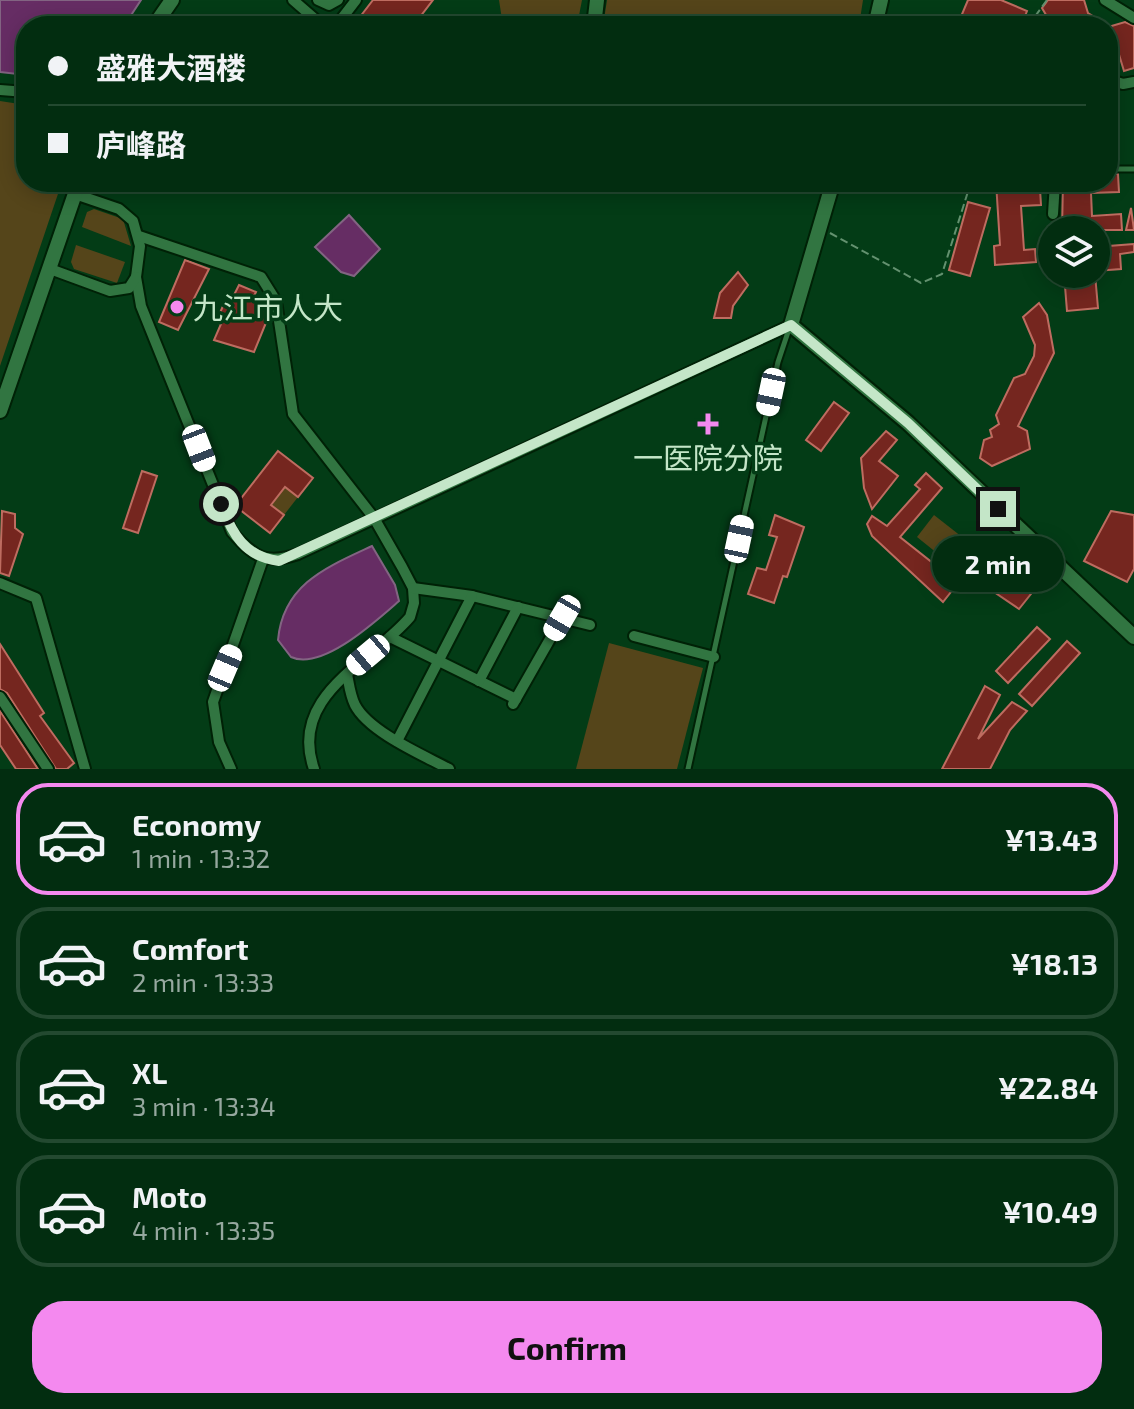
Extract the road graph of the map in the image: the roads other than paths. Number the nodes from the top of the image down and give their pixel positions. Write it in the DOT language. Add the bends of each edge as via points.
graph roads {
  1 [pos="293,0"];
  2 [pos="318,0"];
  3 [pos="356,0"];
  4 [pos="337,1"];
  5 [pos="1111,2"];
  6 [pos="347,11"];
  7 [pos="311,16"];
  8 [pos="343,16"];
  9 [pos="1134,18"];
  10 [pos="76,192"];
  11 [pos="85,192"];
  12 [pos="830,192"];
  13 [pos="1054,192"];
  14 [pos="1053,214"];
  15 [pos="139,236"];
  16 [pos="50,269"];
  17 [pos="136,277"];
  18 [pos="791,325"];
  19 [pos="0,411"];
  20 [pos="374,518"];
  21 [pos="263,559"];
  22 [pos="0,583"];
  23 [pos="413,588"];
  24 [pos="472,596"];
  25 [pos="518,607"];
  26 [pos="562,618"];
  27 [pos="590,625"];
  28 [pos="634,636"];
  29 [pos="390,637"];
  30 [pos="1134,637"];
  31 [pos="714,657"];
  32 [pos="439,661"];
  33 [pos="347,674"];
  34 [pos="479,681"];
  35 [pos="0,697"];
  36 [pos="397,741"];
  37 [pos="48,769"];
  38 [pos="85,769"];
  39 [pos="231,769"];
  40 [pos="314,769"];
  41 [pos="449,769"];
  42 [pos="688,769"];
  1 -- 7 [label="street"];
  2 -- 4 [label="street" via="329,5"];
  3 -- 6 [label="street"];
  4 -- 6 [label="street"];
  5 -- 9 [label="street"];
  6 -- 8 [label="street"];
  10 -- 16 [label="main road"];
  11 -- 15 [label="street" via="128,214"];
  12 -- 18 [label="main road"];
  13 -- 14 [label="street"];
  15 -- 17 [label="street"];
  15 -- 20 [label="street" via="261,277 276,301 293,414"];
  16 -- 17 [label="street" via="110,291 129,288"];
  16 -- 19 [label="main road"];
  17 -- 21 [label="street" via="141,306 232,532"];
  18 -- 20 [label="street"];
  18 -- 30 [label="main road" via="908,423"];
  18 -- 31 [label="lane" via="778,362"];
  20 -- 21 [label="street" via="298,554 279,561"];
  20 -- 23 [label="street"];
  21 -- 39 [label="street" via="213,702 219,742"];
  22 -- 38 [label="street" via="36,598"];
  23 -- 24 [label="street"];
  23 -- 29 [label="street" via="410,617"];
  24 -- 25 [label="street"];
  24 -- 32 [label="street"];
  25 -- 26 [label="street"];
  25 -- 34 [label="street"];
  26 -- 27 [label="street"];
  26 -- 34 [label="street" via="514,702"];
  28 -- 31 [label="street"];
  29 -- 32 [label="street"];
  29 -- 33 [label="street"];
  31 -- 42 [label="lane"];
  32 -- 34 [label="street"];
  32 -- 36 [label="street"];
  33 -- 36 [label="street" via="356,708"];
  33 -- 40 [label="street" via="324,695 311,723"];
  35 -- 37 [label="street"];
  36 -- 41 [label="street"];
}
